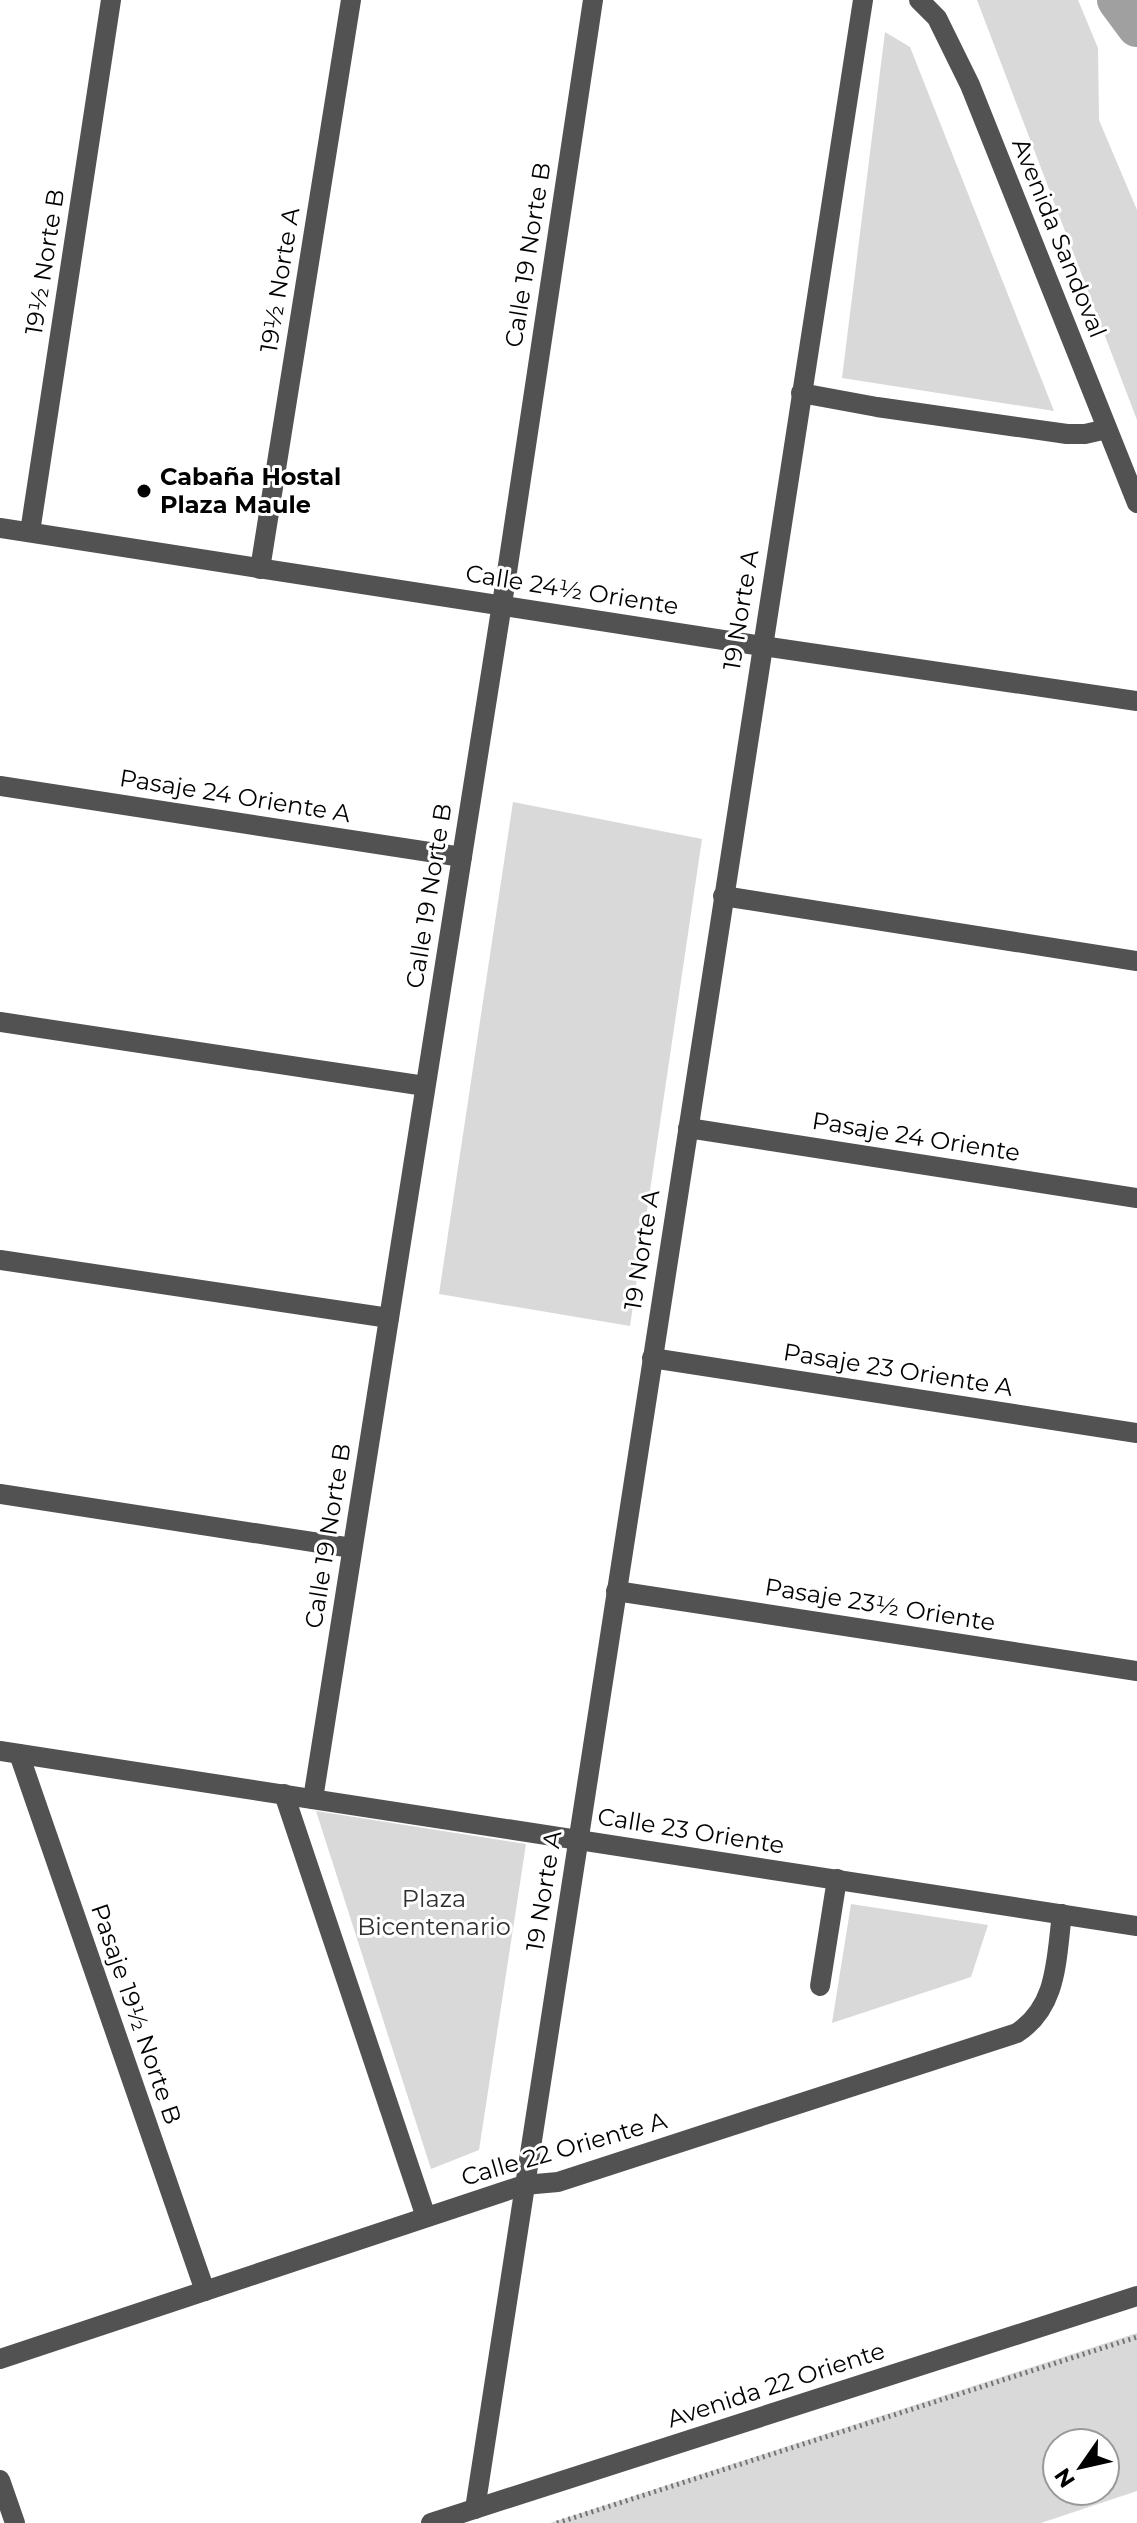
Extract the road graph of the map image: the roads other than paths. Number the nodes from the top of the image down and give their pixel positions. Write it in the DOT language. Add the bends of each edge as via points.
graph roads {
  1 [pos="111,0"];
  2 [pos="351,0"];
  3 [pos="593,0"];
  4 [pos="863,0"];
  5 [pos="919,0"];
  6 [pos="801,393"];
  7 [pos="1107,429"];
  8 [pos="1137,503"];
  9 [pos="0,528"];
  10 [pos="30,532"];
  11 [pos="260,569"];
  12 [pos="502,606"];
  13 [pos="762,646"];
  14 [pos="1137,701"];
  15 [pos="0,786"];
  16 [pos="462,857"];
  17 [pos="723,896"];
  18 [pos="1137,961"];
  19 [pos="0,1022"];
  20 [pos="425,1086"];
  21 [pos="688,1128"];
  22 [pos="1137,1198"];
  23 [pos="0,1260"];
  24 [pos="389,1318"];
  25 [pos="652,1358"];
  26 [pos="1137,1433"];
  27 [pos="0,1494"];
  28 [pos="352,1548"];
  29 [pos="616,1591"];
  30 [pos="1137,1671"];
  31 [pos="10,1752"];
  32 [pos="284,1794"];
  33 [pos="313,1799"];
  34 [pos="578,1840"];
  35 [pos="837,1879"];
  36 [pos="1062,1914"];
  37 [pos="1137,1926"];
  38 [pos="820,1986"];
  39 [pos="524,2185"];
  40 [pos="426,2217"];
  41 [pos="205,2291"];
  42 [pos="1137,2296"];
  43 [pos="0,2359"];
  44 [pos="0,2480"];
  45 [pos="475,2509"];
  46 [pos="15,2523"];
  47 [pos="431,2523"];
  1 -- 10 [label="street, 19½ Norte B"];
  2 -- 11 [label="street, 19½ Norte A"];
  3 -- 12 [label="street, Calle 19 Norte B"];
  4 -- 6 [label="street, 19 Norte A"];
  5 -- 7 [label="street, Avenida Sandoval" via="937,18 970,85"];
  6 -- 7 [label="street" via="1067,434"];
  6 -- 13 [label="street, 19 Norte A"];
  7 -- 8 [label="street, Avenida Sandoval"];
  9 -- 10 [label="street, Calle 24½ Oriente"];
  10 -- 11 [label="street, Calle 24½ Oriente"];
  11 -- 12 [label="street, Calle 24½ Oriente"];
  12 -- 13 [label="street, Calle 24½ Oriente"];
  12 -- 16 [label="street, Calle 19 Norte B"];
  13 -- 14 [label="street, Calle 24½ Oriente"];
  13 -- 17 [label="street, 19 Norte A"];
  15 -- 16 [label="street, Pasaje 24 Oriente A"];
  16 -- 20 [label="street, Calle 19 Norte B"];
  17 -- 18 [label="street"];
  17 -- 21 [label="street, 19 Norte A"];
  19 -- 20 [label="street"];
  20 -- 24 [label="street, Calle 19 Norte B"];
  21 -- 22 [label="street, Pasaje 24 Oriente"];
  21 -- 25 [label="street, 19 Norte A"];
  23 -- 24 [label="street"];
  24 -- 28 [label="street, Calle 19 Norte B"];
  25 -- 26 [label="street, Pasaje 23 Oriente A"];
  25 -- 29 [label="street, 19 Norte A"];
  27 -- 28 [label="street"];
  28 -- 33 [label="street, Calle 19 Norte B"];
  29 -- 30 [label="street, Pasaje 23½ Oriente"];
  29 -- 34 [label="street, 19 Norte A"];
  31 -- 32 [label="street, Calle 23 Oriente"];
  31 -- 41 [label="street, Pasaje 19½ Norte B"];
  32 -- 33 [label="street, Calle 23 Oriente"];
  32 -- 40 [label="street"];
  33 -- 34 [label="street, Calle 23 Oriente"];
  34 -- 35 [label="street, Calle 23 Oriente"];
  34 -- 39 [label="street, 19 Norte A"];
  35 -- 36 [label="street, Calle 23 Oriente"];
  35 -- 38 [label="street"];
  36 -- 37 [label="street, Calle 23 Oriente"];
  36 -- 39 [label="street, Calle 22 Oriente A" via="1048,2000 1017,2033 558,2182"];
  39 -- 40 [label="street, Calle 22 Oriente A"];
  39 -- 45 [label="street, 19 Norte A"];
  40 -- 41 [label="street, Calle 22 Oriente A"];
  41 -- 43 [label="street, Calle 22 Oriente A"];
  42 -- 45 [label="street, Avenida 22 Oriente"];
  44 -- 46 [label="street"];
  45 -- 47 [label="street, Avenida 22 Oriente"];
}
